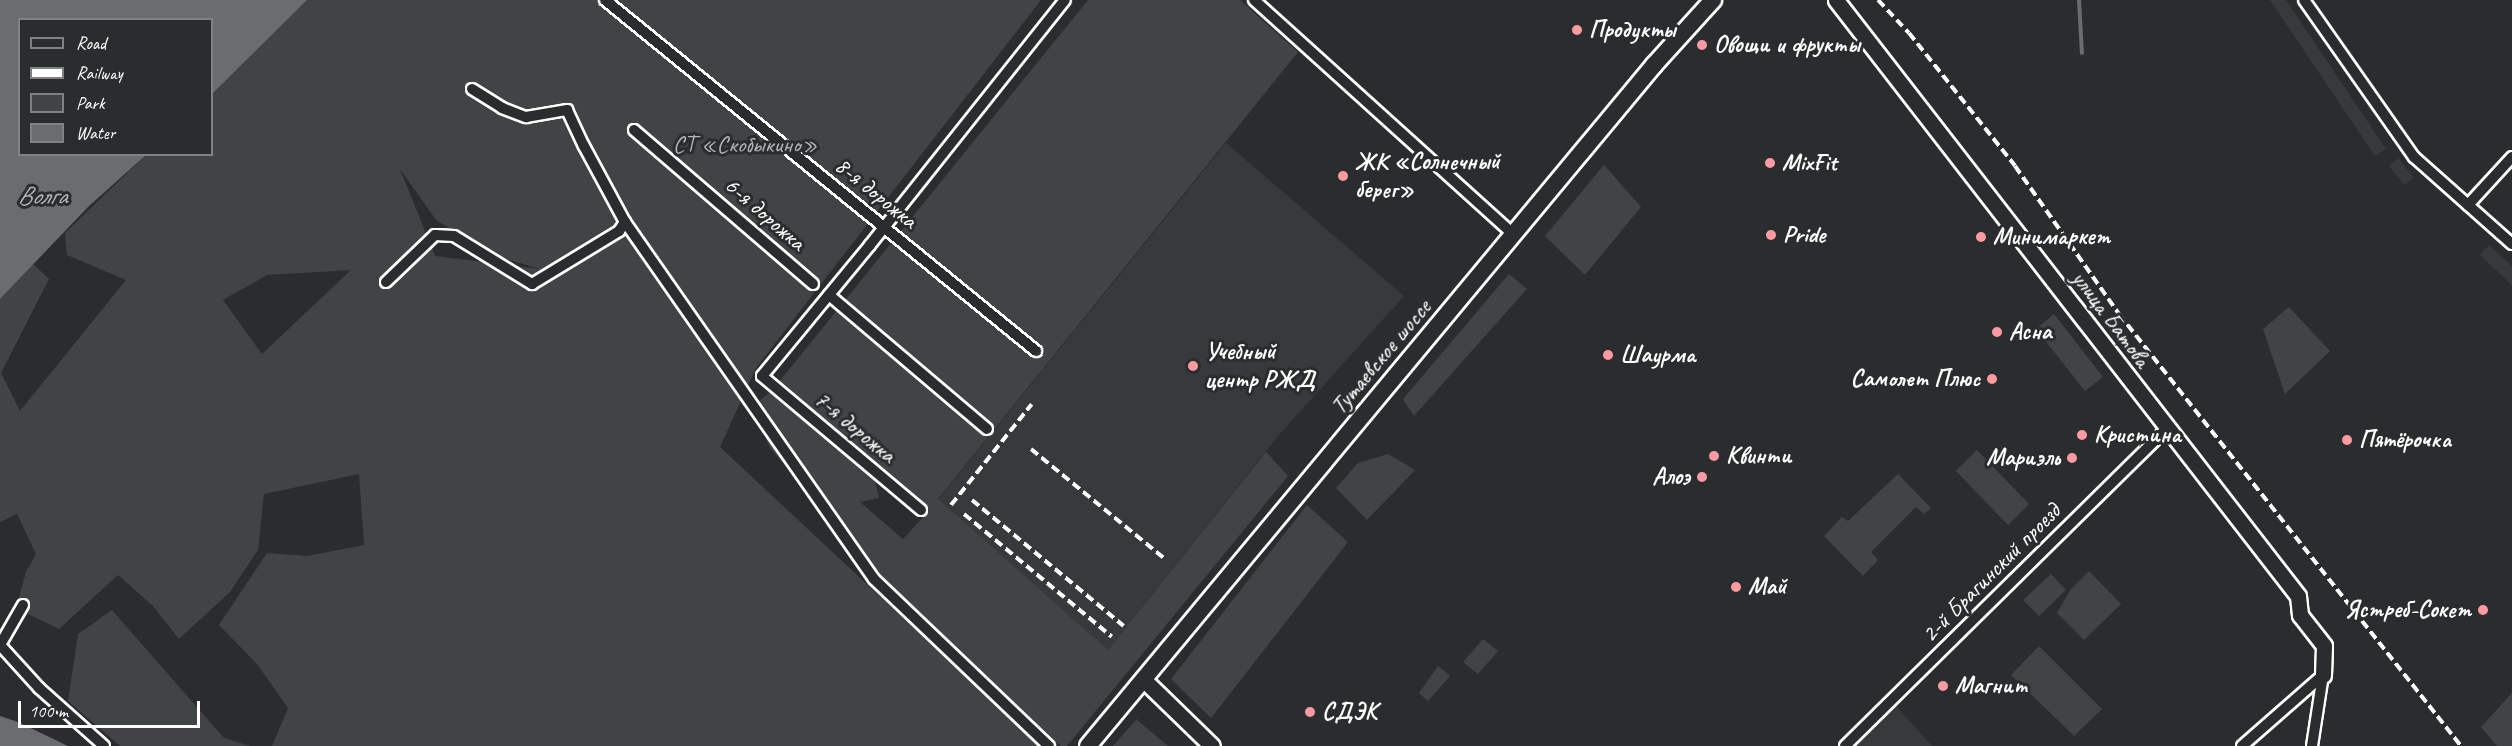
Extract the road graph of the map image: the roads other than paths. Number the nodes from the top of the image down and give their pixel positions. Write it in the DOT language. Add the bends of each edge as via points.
graph roads {
  1 [pos="605,0"];
  2 [pos="1065,0"];
  3 [pos="1254,0"];
  4 [pos="1713,0"];
  5 [pos="1836,0"];
  6 [pos="2304,0"];
  7 [pos="472,89"];
  8 [pos="634,130"];
  9 [pos="2512,158"];
  10 [pos="2468,205"];
  11 [pos="626,222"];
  12 [pos="884,227"];
  13 [pos="1514,235"];
  14 [pos="2512,244"];
  15 [pos="386,282"];
  16 [pos="813,284"];
  17 [pos="828,295"];
  18 [pos="1036,351"];
  19 [pos="987,429"];
  20 [pos="2167,429"];
  21 [pos="921,510"];
  22 [pos="23,604"];
  23 [pos="2323,675"];
  24 [pos="1143,679"];
  25 [pos="1208,745"];
  26 [pos="104,746"];
  27 [pos="1049,746"];
  28 [pos="1088,746"];
  29 [pos="1845,746"];
  30 [pos="2242,746"];
  31 [pos="2312,746"];
  1 -- 12 [label="street, 8-я дорожка"];
  2 -- 12 [label="street"];
  3 -- 13 [label="street"];
  4 -- 13 [label="main road, Тутаевское шоссе" via="1654,65"];
  5 -- 20 [label="street, улица Батова"];
  6 -- 10 [label="street" via="2414,157"];
  7 -- 11 [label="street" via="502,108 526,117 567,110"];
  8 -- 16 [label="street, 6-я дорожка"];
  9 -- 10 [label="street"];
  10 -- 14 [label="street"];
  11 -- 15 [label="street" via="619,231 532,284 454,236 435,235"];
  11 -- 27 [label="street" via="874,579"];
  12 -- 17 [label="street"];
  12 -- 18 [label="street, 8-я дорожка"];
  13 -- 24 [label="main road, Тутаевское шоссе"];
  17 -- 19 [label="street"];
  17 -- 21 [label="street, 7-я дорожка" via="762,375"];
  20 -- 23 [label="street, улица Батова" via="2298,596 2300,615 2324,646"];
  20 -- 29 [label="street, 2-й Брагинский проезд"];
  22 -- 26 [label="street" via="0,645 39,688"];
  23 -- 30 [label="street"];
  23 -- 31 [label="street"];
  24 -- 25 [label="street"];
  24 -- 28 [label="main road, Тутаевское шоссе"];
}
